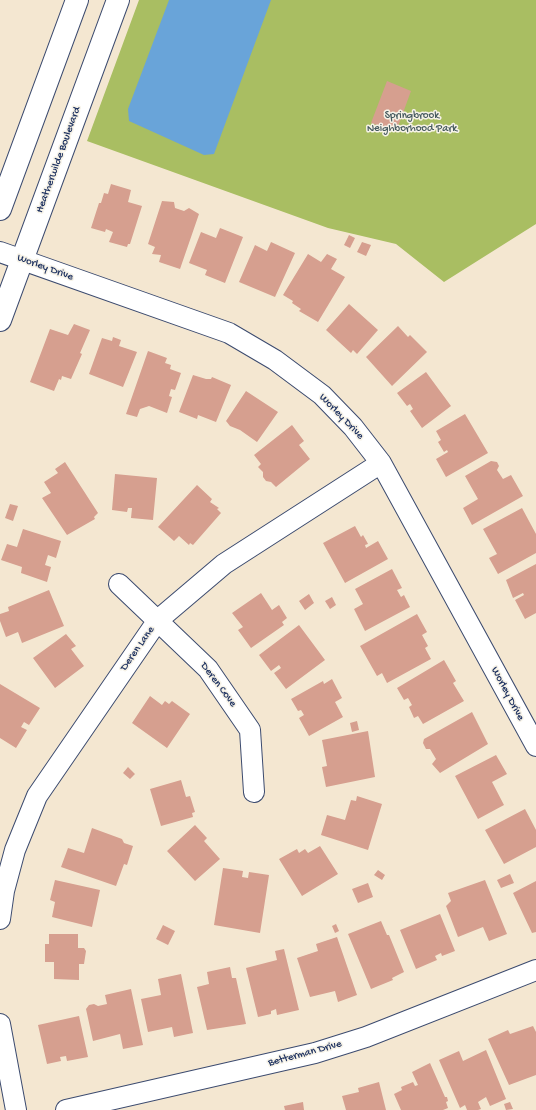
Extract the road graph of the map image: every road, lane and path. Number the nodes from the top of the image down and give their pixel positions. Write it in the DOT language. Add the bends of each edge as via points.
graph roads {
  1 [pos="77,0"];
  2 [pos="118,0"];
  3 [pos="0,209"];
  4 [pos="0,252"];
  5 [pos="23,260"];
  6 [pos="0,320"];
  7 [pos="381,462"];
  8 [pos="119,584"];
  9 [pos="158,620"];
  10 [pos="536,746"];
  11 [pos="254,792"];
  12 [pos="0,919"];
  13 [pos="536,970"];
  14 [pos="0,1024"];
  15 [pos="16,1110"];
  16 [pos="66,1110"];
  1 -- 3 [label="main road"];
  2 -- 5 [label="main road, Heatherwilde Boulevard"];
  4 -- 5 [label="street, Worley Drive"];
  5 -- 6 [label="main road, Heatherwilde Boulevard"];
  5 -- 7 [label="street, Worley Drive" via="229,333 275,360 322,395 353,427"];
  7 -- 9 [label="street, Deren Lane" via="224,564"];
  7 -- 10 [label="street, Worley Drive"];
  8 -- 9 [label="street, Deren Cove"];
  9 -- 11 [label="street, Deren Cove" via="208,669 250,730"];
  9 -- 12 [label="street, Deren Lane" via="37,796 15,850 4,891"];
  13 -- 16 [label="street, Betterman Drive" via="366,1037 315,1053"];
  14 -- 15 [label="street"];
}
